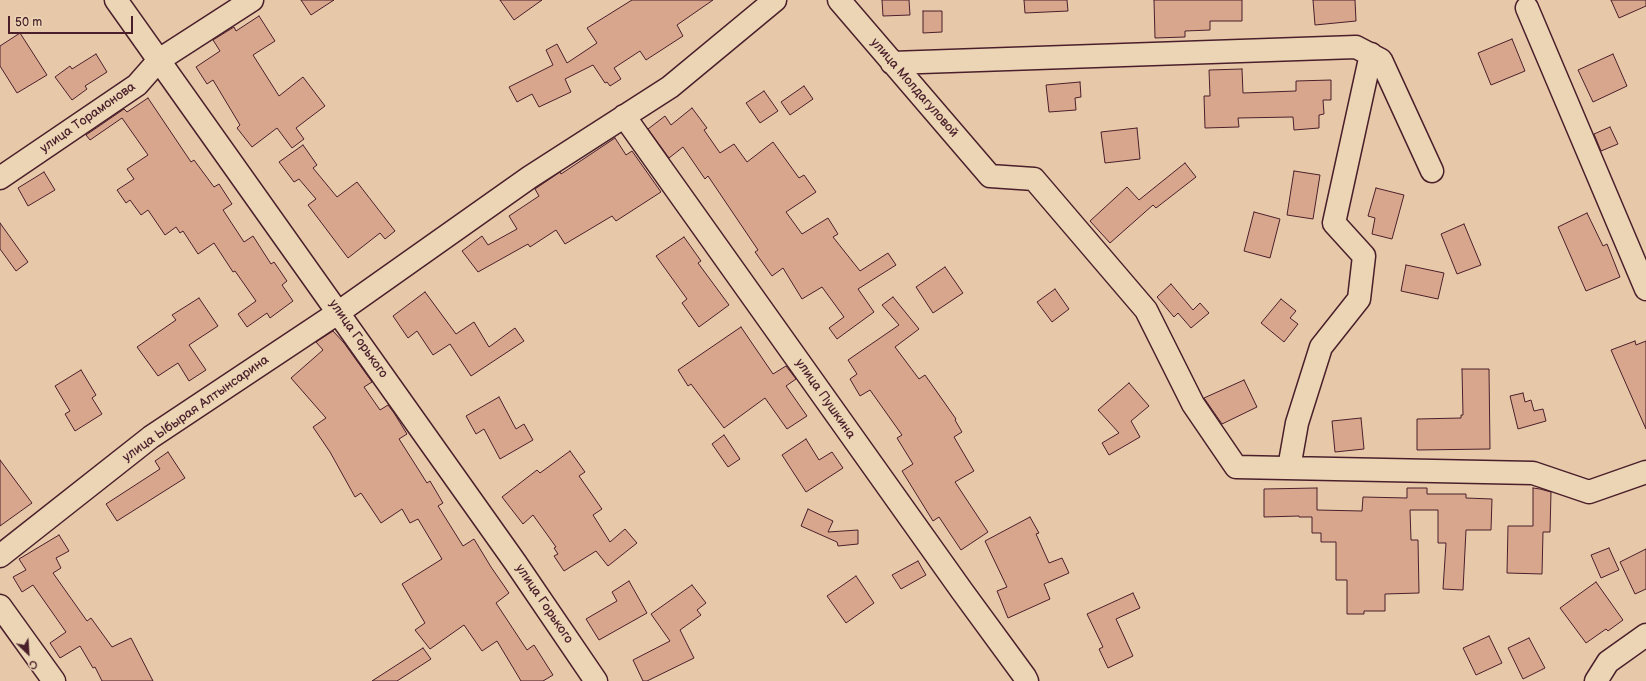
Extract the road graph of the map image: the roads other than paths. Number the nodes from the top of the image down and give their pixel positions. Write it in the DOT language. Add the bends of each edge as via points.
graph roads {
  1 [pos="116,0"];
  2 [pos="252,0"];
  3 [pos="774,0"];
  4 [pos="839,0"];
  5 [pos="1527,8"];
  6 [pos="1371,54"];
  7 [pos="159,60"];
  8 [pos="892,63"];
  9 [pos="624,116"];
  10 [pos="1432,171"];
  11 [pos="0,178"];
  12 [pos="1646,289"];
  13 [pos="339,312"];
  14 [pos="1289,468"];
  15 [pos="1646,472"];
  16 [pos="0,556"];
  17 [pos="0,606"];
  18 [pos="1646,635"];
  19 [pos="54,681"];
  20 [pos="596,681"];
  21 [pos="1027,681"];
  22 [pos="1596,681"];
  1 -- 7 [label="street, улица Горького"];
  2 -- 7 [label="street, улица Торамонова"];
  3 -- 9 [label="street, улица Ыбырая Алтынсарина" via="670,87"];
  4 -- 8 [label="street, улица Молдагуловой"];
  5 -- 12 [label="street"];
  6 -- 8 [label="street" via="1356,47"];
  6 -- 10 [label="street" via="1382,60"];
  6 -- 14 [label="street" via="1334,223 1364,256 1359,299 1321,348 1297,423"];
  7 -- 11 [label="street, улица Торамонова" via="137,85"];
  7 -- 13 [label="street, улица Горького"];
  8 -- 14 [label="street, улица Молдагуловой" via="990,176 1034,179 1146,310 1193,404 1236,467"];
  9 -- 13 [label="street, улица Ыбырая Алтынсарина" via="530,177"];
  9 -- 21 [label="street, улица Пушкина"];
  13 -- 16 [label="street, улица Ыбырая Алтынсарина" via="151,437"];
  13 -- 20 [label="street, улица Горького"];
  14 -- 15 [label="street" via="1533,473 1589,492"];
  17 -- 19 [label="street"];
  18 -- 22 [label="street" via="1608,662"];
}
